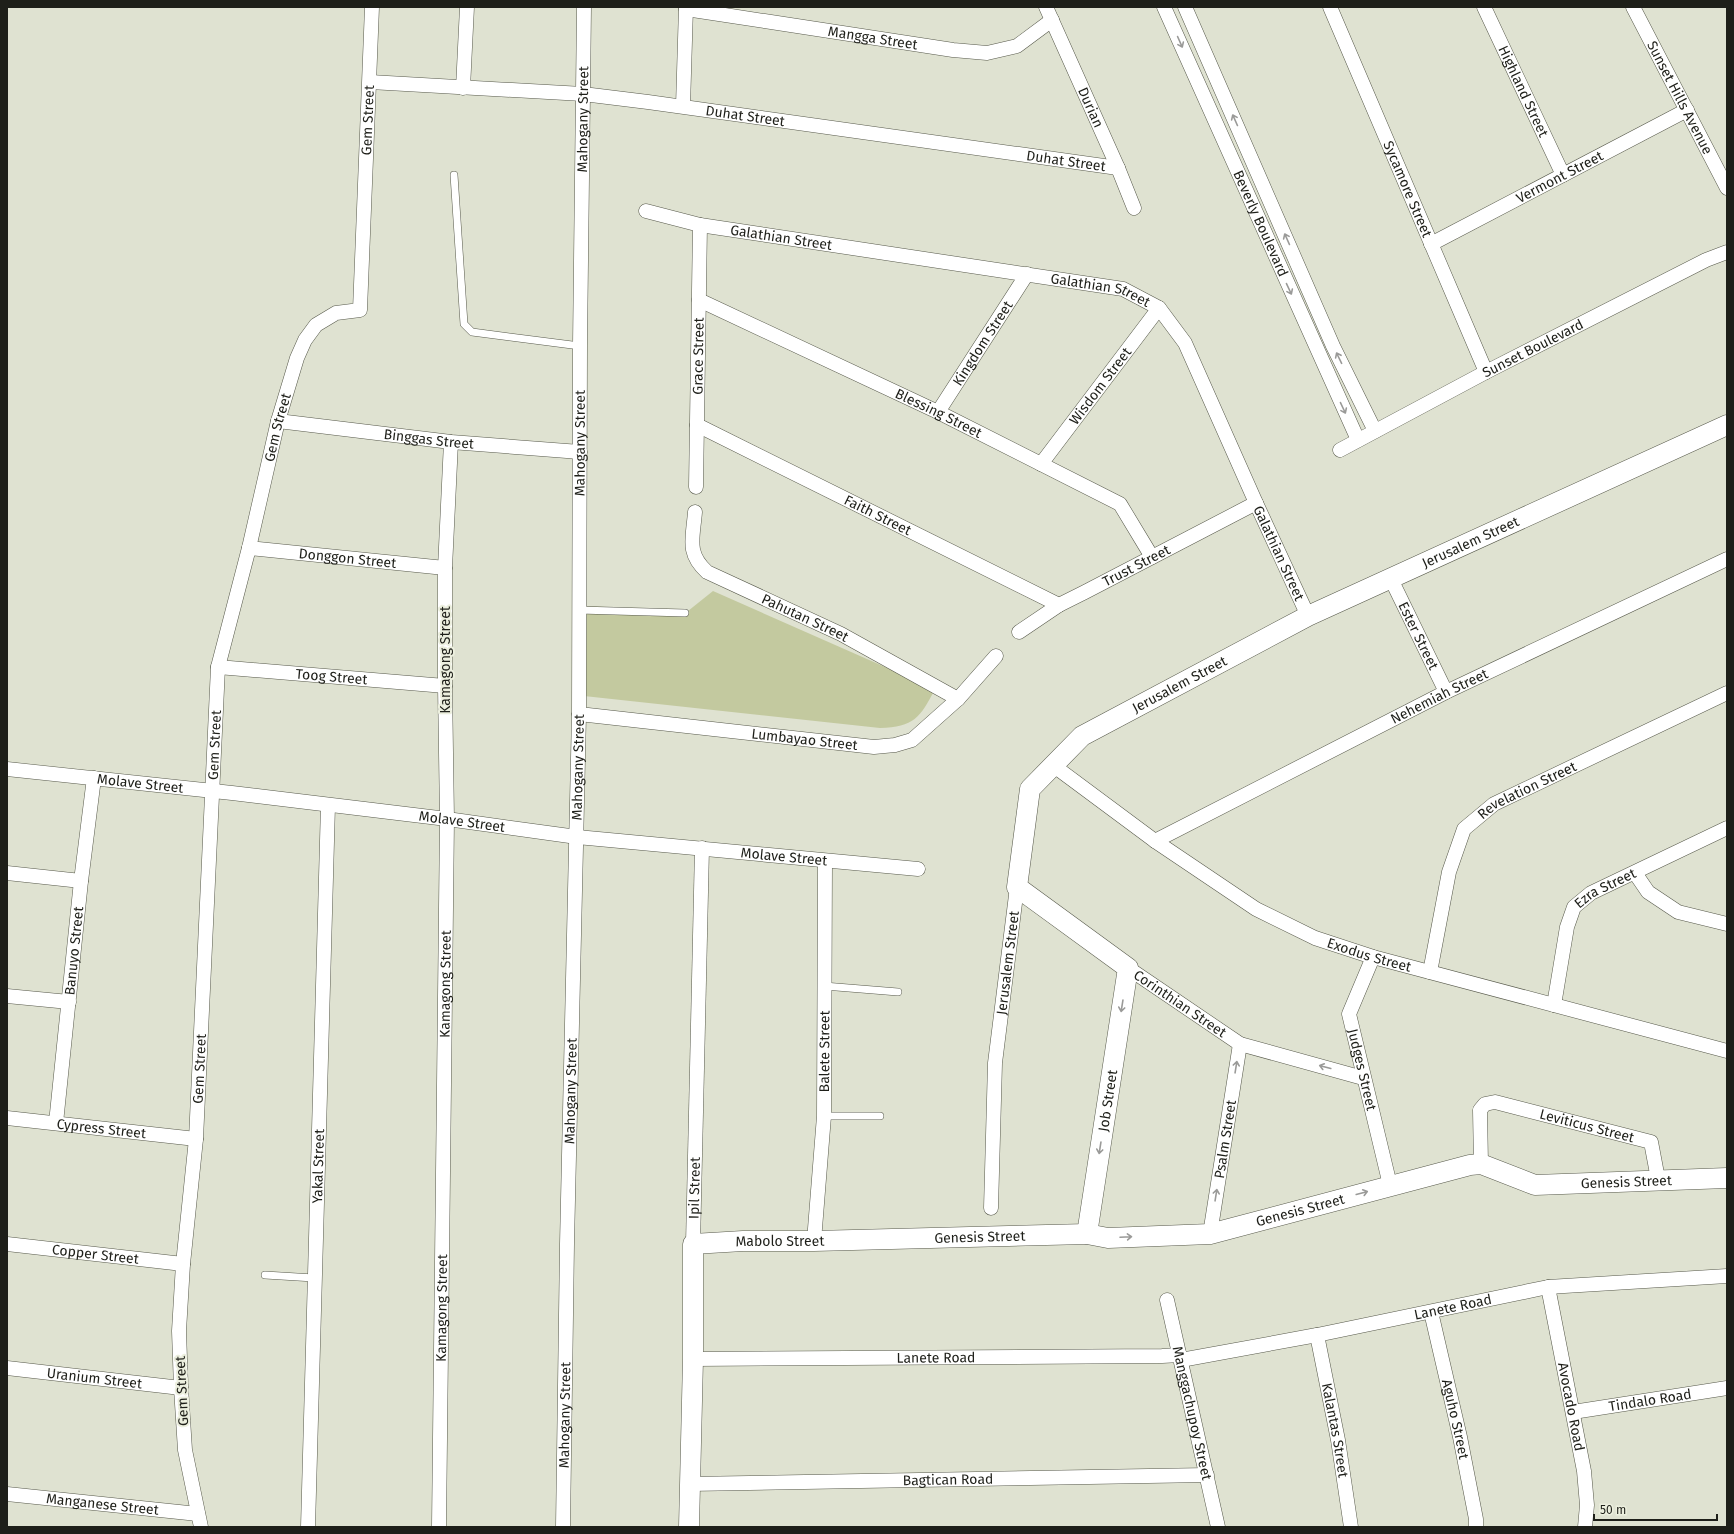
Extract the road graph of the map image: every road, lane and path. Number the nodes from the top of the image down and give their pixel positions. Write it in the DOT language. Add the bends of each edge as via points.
graph roads {
  1 [pos="372,7"];
  2 [pos="466,7"];
  3 [pos="584,7"];
  4 [pos="1164,7"];
  5 [pos="1185,7"];
  6 [pos="1330,7"];
  7 [pos="1484,7"];
  8 [pos="1633,7"];
  9 [pos="686,8"];
  10 [pos="1049,13"];
  11 [pos="370,82"];
  12 [pos="463,88"];
  13 [pos="583,94"];
  14 [pos="683,106"];
  15 [pos="1687,110"];
  16 [pos="1118,168"];
  17 [pos="454,175"];
  18 [pos="1563,175"];
  19 [pos="1727,188"];
  20 [pos="1134,208"];
  21 [pos="646,211"];
  22 [pos="700,225"];
  23 [pos="1431,244"];
  24 [pos="1727,252"];
  25 [pos="1027,274"];
  26 [pos="699,300"];
  27 [pos="1159,308"];
  28 [pos="580,346"];
  29 [pos="1486,372"];
  30 [pos="938,412"];
  31 [pos="278,421"];
  32 [pos="697,425"];
  33 [pos="1727,425"];
  34 [pos="1375,431"];
  35 [pos="1358,440"];
  36 [pos="451,442"];
  37 [pos="1340,450"];
  38 [pos="580,452"];
  39 [pos="1041,464"];
  40 [pos="696,486"];
  41 [pos="1256,503"];
  42 [pos="695,512"];
  43 [pos="249,548"];
  44 [pos="1152,557"];
  45 [pos="1727,559"];
  46 [pos="446,568"];
  47 [pos="1391,579"];
  48 [pos="1059,604"];
  49 [pos="579,610"];
  50 [pos="685,613"];
  51 [pos="1308,616"];
  52 [pos="1019,632"];
  53 [pos="996,656"];
  54 [pos="218,667"];
  55 [pos="445,686"];
  56 [pos="1446,692"];
  57 [pos="1727,693"];
  58 [pos="958,699"];
  59 [pos="579,714"];
  60 [pos="1054,766"];
  61 [pos="7,769"];
  62 [pos="94,778"];
  63 [pos="213,790"];
  64 [pos="328,804"];
  65 [pos="447,819"];
  66 [pos="1727,828"];
  67 [pos="577,837"];
  68 [pos="1155,841"];
  69 [pos="702,848"];
  70 [pos="825,861"];
  71 [pos="918,869"];
  72 [pos="1635,872"];
  73 [pos="7,873"];
  74 [pos="81,881"];
  75 [pos="1017,887"];
  76 [pos="1727,924"];
  77 [pos="1373,957"];
  78 [pos="1128,968"];
  79 [pos="1430,972"];
  80 [pos="824,986"];
  81 [pos="898,992"];
  82 [pos="7,996"];
  83 [pos="69,1002"];
  84 [pos="1554,1005"];
  85 [pos="1240,1044"];
  86 [pos="1727,1051"];
  87 [pos="1363,1078"];
  88 [pos="824,1116"];
  89 [pos="880,1116"];
  90 [pos="7,1118"];
  91 [pos="56,1123"];
  92 [pos="196,1139"];
  93 [pos="1481,1164"];
  94 [pos="1727,1178"];
  95 [pos="1658,1179"];
  96 [pos="1390,1185"];
  97 [pos="991,1208"];
  98 [pos="1087,1234"];
  99 [pos="1210,1234"];
  100 [pos="868,1240"];
  101 [pos="814,1241"];
  102 [pos="7,1244"];
  103 [pos="693,1244"];
  104 [pos="183,1264"];
  105 [pos="265,1276"];
  106 [pos="1727,1276"];
  107 [pos="314,1278"];
  108 [pos="1548,1287"];
  109 [pos="1167,1300"];
  110 [pos="1431,1312"];
  111 [pos="1317,1335"];
  112 [pos="1181,1357"];
  113 [pos="693,1359"];
  114 [pos="7,1368"];
  115 [pos="181,1388"];
  116 [pos="1727,1388"];
  117 [pos="1573,1412"];
  118 [pos="1207,1475"];
  119 [pos="689,1484"];
  120 [pos="7,1494"];
  121 [pos="200,1520"];
  122 [pos="308,1527"];
  123 [pos="439,1527"];
  124 [pos="563,1527"];
  125 [pos="689,1527"];
  126 [pos="1218,1527"];
  127 [pos="1351,1527"];
  128 [pos="1476,1527"];
  129 [pos="1585,1527"];
  1 -- 11 [label="street, Gem Street"];
  2 -- 12 [label="street"];
  3 -- 13 [label="street, Mahogany Street"];
  4 -- 35 [label="street, Beverly Boulevard, one-way"];
  34 -- 5 [label="street, Beverly Boulevard, one-way" via="1333,346"];
  6 -- 23 [label="street, Sycamore Street"];
  7 -- 18 [label="street, Highland Street"];
  8 -- 15 [label="street, Sunset Hills Avenue"];
  9 -- 10 [label="street, Mangga Street" via="953,50 987,53 1017,46"];
  9 -- 14 [label="street"];
  10 -- 16 [label="street, Durian"];
  11 -- 12 [label="street, Duhat Street"];
  11 -- 31 [label="street, Gem Street" via="360,310 336,313 316,325 305,340 297,358"];
  12 -- 13 [label="street, Duhat Street"];
  13 -- 14 [label="street, Duhat Street"];
  13 -- 28 [label="street, Mahogany Street"];
  14 -- 16 [label="street, Duhat Street"];
  15 -- 18 [label="street, Vermont Street"];
  15 -- 19 [label="street, Sunset Hills Avenue"];
  16 -- 20 [label="street, Durian"];
  17 -- 28 [label="lane" via="464,324 472,332"];
  18 -- 23 [label="street, Vermont Street"];
  21 -- 22 [label="street, Galathian Street"];
  22 -- 25 [label="street, Galathian Street"];
  22 -- 26 [label="street, Grace Street"];
  23 -- 29 [label="street, Sycamore Street"];
  24 -- 29 [label="street, Sunset Boulevard" via="1706,260"];
  25 -- 27 [label="street, Galathian Street" via="1123,289"];
  25 -- 30 [label="street, Kingdom Street"];
  26 -- 30 [label="street, Blessing Street"];
  26 -- 32 [label="street, Grace Street"];
  27 -- 39 [label="street, Wisdom Street"];
  27 -- 41 [label="street, Galathian Street" via="1185,343"];
  28 -- 38 [label="street, Mahogany Street"];
  29 -- 34 [label="street, Sunset Boulevard"];
  30 -- 39 [label="street, Blessing Street"];
  31 -- 36 [label="street, Binggas Street"];
  31 -- 43 [label="street, Gem Street"];
  32 -- 40 [label="street, Grace Street"];
  32 -- 48 [label="street, Faith Street"];
  33 -- 47 [label="street, Jerusalem Street"];
  34 -- 35 [label="street, Sunset Boulevard"];
  35 -- 37 [label="street, Sunset Boulevard"];
  36 -- 38 [label="street, Binggas Street"];
  36 -- 46 [label="street, Kamagong Street"];
  38 -- 49 [label="street, Mahogany Street"];
  39 -- 44 [label="street, Blessing Street" via="1120,504"];
  41 -- 44 [label="street, Trust Street"];
  41 -- 51 [label="street, Galathian Street"];
  42 -- 58 [label="street, Pahutan Street" via="692,548 698,564 707,572 841,634"];
  43 -- 46 [label="street, Donggon Street"];
  43 -- 54 [label="street, Gem Street"];
  44 -- 48 [label="street, Trust Street"];
  45 -- 56 [label="street, Nehemiah Street"];
  46 -- 55 [label="street, Kamagong Street"];
  47 -- 51 [label="street, Jerusalem Street"];
  47 -- 56 [label="street, Ester Street"];
  48 -- 52 [label="street, Trust Street"];
  49 -- 50 [label="lane"];
  49 -- 59 [label="street, Mahogany Street"];
  51 -- 60 [label="street, Jerusalem Street" via="1082,736"];
  53 -- 58 [label="street, Lumbayao Street"];
  54 -- 55 [label="street, Toog Street"];
  54 -- 63 [label="street, Gem Street"];
  55 -- 65 [label="street, Kamagong Street"];
  56 -- 68 [label="street, Nehemiah Street"];
  57 -- 79 [label="street, Revelation Street" via="1494,804 1464,829 1449,872"];
  58 -- 59 [label="street, Lumbayao Street" via="912,740 874,747"];
  59 -- 67 [label="street, Mahogany Street"];
  60 -- 68 [label="street, Exodus Street"];
  60 -- 75 [label="street, Jerusalem Street" via="1030,789"];
  61 -- 62 [label="street, Molave Street"];
  62 -- 63 [label="street, Molave Street"];
  62 -- 74 [label="street, Banuyo Street"];
  63 -- 64 [label="street, Molave Street"];
  63 -- 92 [label="street, Gem Street"];
  64 -- 65 [label="street, Molave Street"];
  64 -- 107 [label="street, Yakal Street"];
  65 -- 67 [label="street, Molave Street"];
  65 -- 123 [label="street, Kamagong Street"];
  66 -- 72 [label="street, Ezra Street"];
  67 -- 69 [label="street, Molave Street"];
  67 -- 124 [label="street, Mahogany Street"];
  68 -- 77 [label="street, Exodus Street" via="1256,909 1315,938"];
  69 -- 70 [label="street, Molave Street"];
  69 -- 103 [label="street, Ipil Street"];
  70 -- 71 [label="street, Molave Street"];
  70 -- 80 [label="street, Balete Street"];
  72 -- 76 [label="street" via="1648,892 1678,912"];
  72 -- 84 [label="street, Ezra Street" via="1591,893 1574,907 1567,927"];
  73 -- 74 [label="street"];
  74 -- 83 [label="street, Banuyo Street"];
  75 -- 78 [label="street, Corinthian Street"];
  75 -- 97 [label="street, Jerusalem Street" via="995,1063"];
  77 -- 79 [label="street, Exodus Street"];
  77 -- 87 [label="street, Judges Street" via="1349,1014"];
  78 -- 85 [label="street, Corinthian Street"];
  78 -- 98 [label="street, Job Street, one-way"];
  79 -- 84 [label="street, Exodus Street"];
  80 -- 81 [label="lane"];
  80 -- 88 [label="street, Balete Street"];
  82 -- 83 [label="street"];
  83 -- 91 [label="street, Banuyo Street"];
  84 -- 86 [label="street, Exodus Street"];
  87 -- 85 [label="street, Corinthian Street, one-way"];
  99 -- 85 [label="street, Psalm Street, one-way"];
  87 -- 96 [label="street, Judges Street"];
  88 -- 89 [label="lane"];
  88 -- 101 [label="street, Balete Street"];
  90 -- 91 [label="street, Cypress Street"];
  91 -- 92 [label="street, Cypress Street"];
  92 -- 104 [label="street, Gem Street"];
  93 -- 95 [label="street, Genesis Street" via="1535,1185"];
  93 -- 95 [label="street, Leviticus Street" via="1480,1110 1485,1104 1496,1102 1651,1142"];
  93 -- 96 [label="street, Genesis Street"];
  94 -- 95 [label="street, Genesis Street"];
  99 -- 96 [label="street, Genesis Street, one-way"];
  98 -- 99 [label="street, Genesis Street, one-way" via="1108,1238"];
  98 -- 100 [label="street, Genesis Street"];
  100 -- 101 [label="street, Mabolo Street"];
  101 -- 103 [label="street, Mabolo Street"];
  102 -- 104 [label="street, Copper Street"];
  103 -- 113 [label="street, Ipil Street"];
  104 -- 115 [label="street, Gem Street" via="179,1331"];
  105 -- 107 [label="lane"];
  106 -- 108 [label="street, Lanete Road"];
  107 -- 122 [label="street, Yakal Street"];
  108 -- 110 [label="street, Lanete Road"];
  108 -- 117 [label="street, Avocado Road"];
  109 -- 112 [label="street, Manggachupoy Street"];
  110 -- 111 [label="street, Lanete Road"];
  110 -- 128 [label="street, Aguho Street" via="1460,1436"];
  111 -- 112 [label="street, Lanete Road"];
  111 -- 127 [label="street, Kalantas Street" via="1338,1440"];
  112 -- 113 [label="street, Lanete Road"];
  112 -- 118 [label="street, Manggachupoy Street"];
  113 -- 119 [label="street, Ipil Street"];
  114 -- 115 [label="street, Uranium Street"];
  115 -- 121 [label="street, Gem Street" via="185,1450"];
  116 -- 117 [label="street, Tindalo Road"];
  117 -- 129 [label="street, Avocado Road" via="1584,1471"];
  118 -- 119 [label="street, Bagtican Road"];
  118 -- 126 [label="street, Manggachupoy Street"];
  119 -- 125 [label="street, Ipil Street"];
  120 -- 121 [label="street, Manganese Street"];
}
